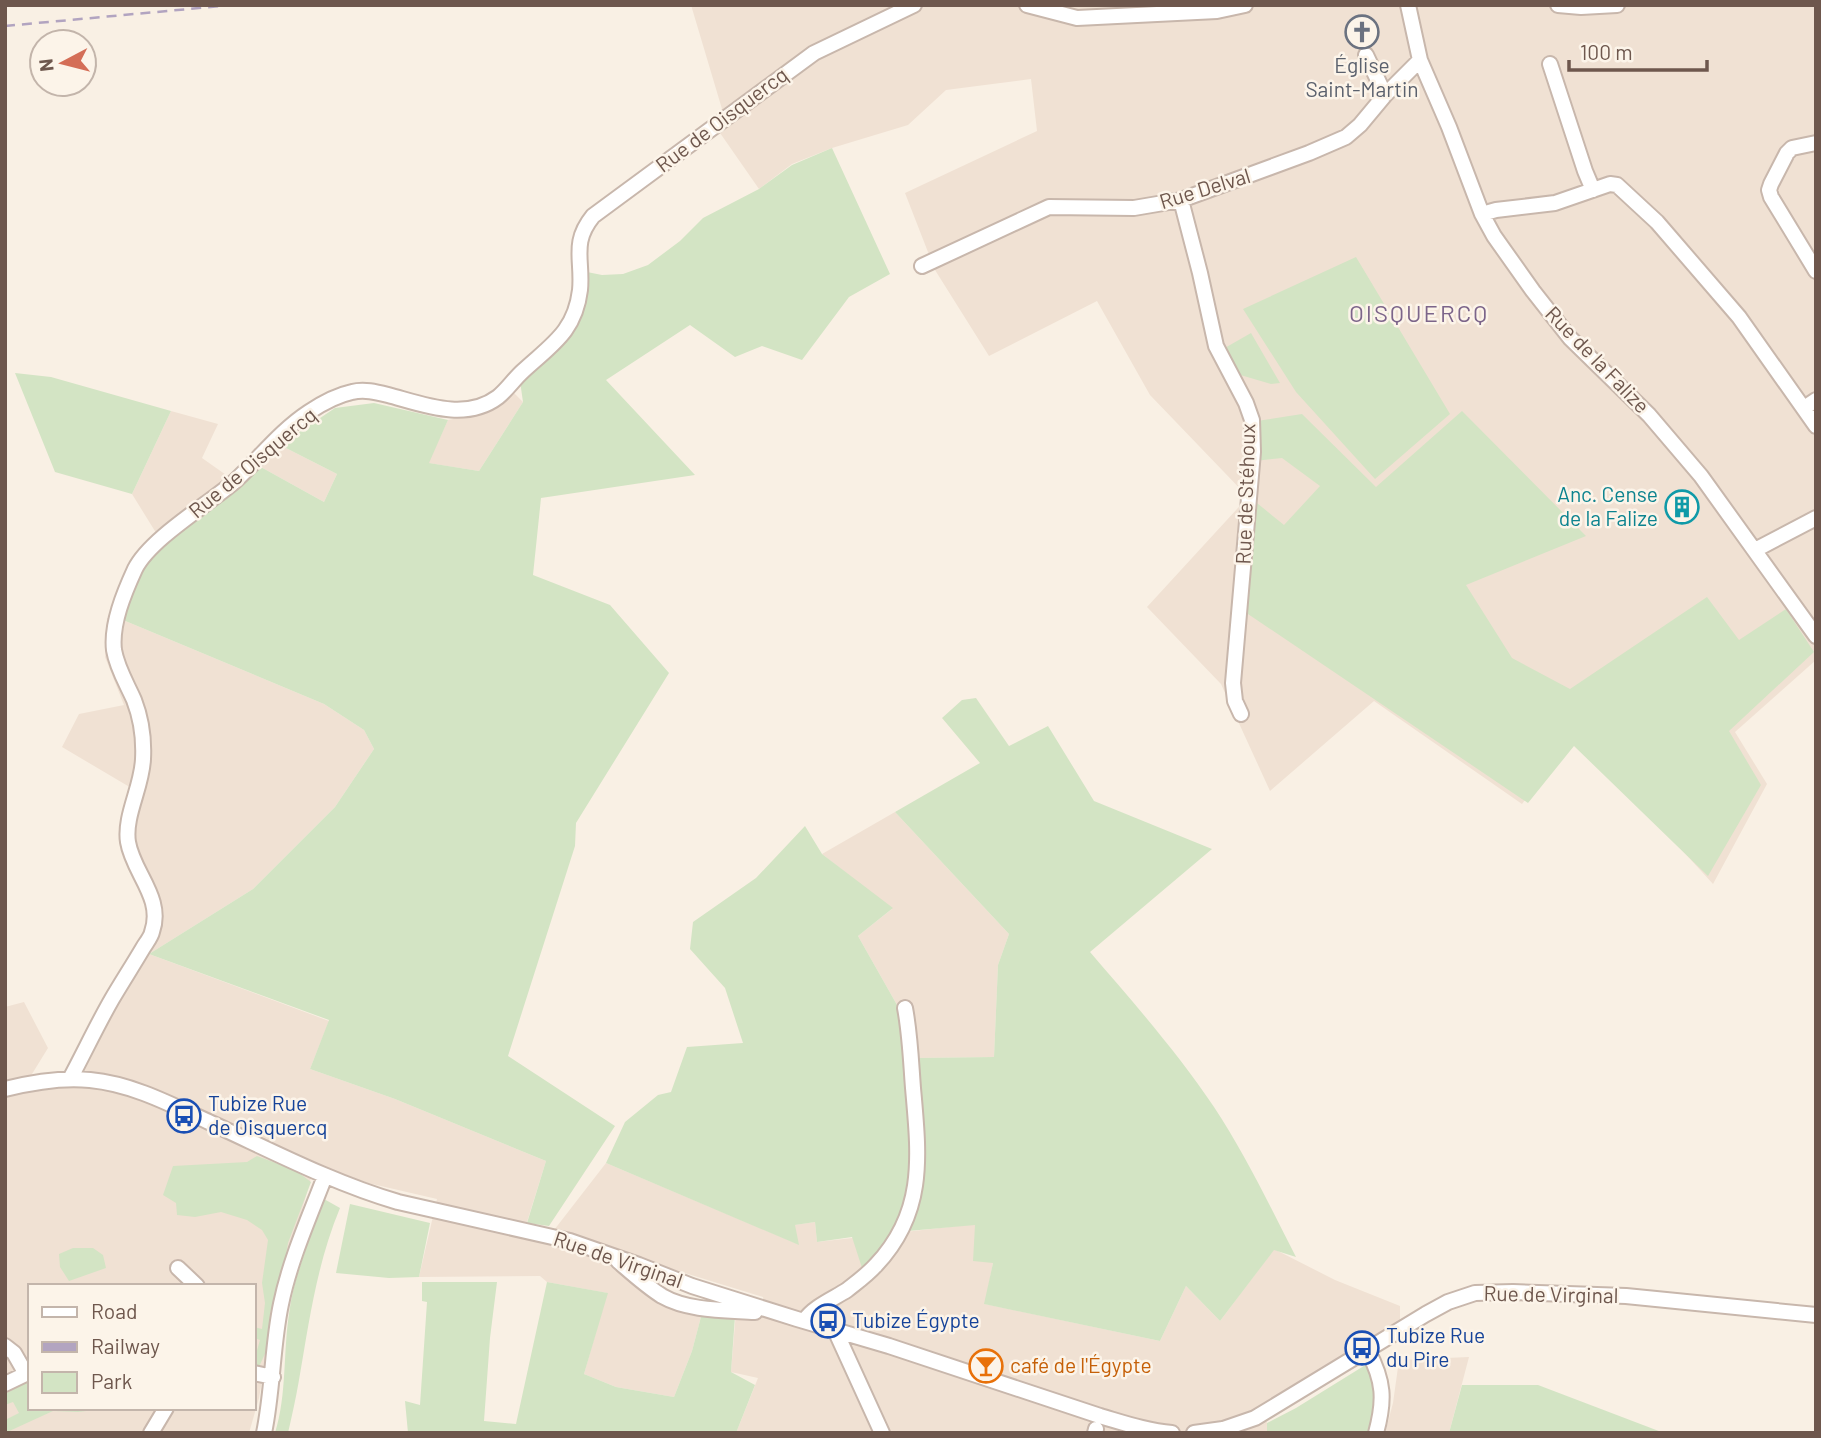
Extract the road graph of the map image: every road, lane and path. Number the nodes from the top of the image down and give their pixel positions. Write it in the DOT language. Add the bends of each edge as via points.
graph roads {
  1 [pos="914,5"];
  2 [pos="1027,5"];
  3 [pos="1245,5"];
  4 [pos="1408,5"];
  5 [pos="1558,5"];
  6 [pos="1617,5"];
  7 [pos="1610,6"];
  8 [pos="1366,55"];
  9 [pos="1420,60"];
  10 [pos="1550,64"];
  11 [pos="1385,95"];
  12 [pos="1813,143"];
  13 [pos="1593,190"];
  14 [pos="1181,200"];
  15 [pos="1482,214"];
  16 [pos="922,266"];
  17 [pos="1816,271"];
  18 [pos="1810,404"];
  19 [pos="1816,426"];
  20 [pos="1816,518"];
  21 [pos="1755,550"];
  22 [pos="1816,636"];
  23 [pos="1241,714"];
  24 [pos="905,1008"];
  25 [pos="69,1079"];
  26 [pos="5,1089"];
  27 [pos="325,1176"];
  28 [pos="612,1255"];
  29 [pos="178,1268"];
  30 [pos="195,1284"];
  31 [pos="778,1313"];
  32 [pos="1816,1315"];
  33 [pos="804,1321"];
  34 [pos="835,1329"];
  35 [pos="5,1346"];
  36 [pos="1368,1351"];
  37 [pos="28,1373"];
  38 [pos="256,1373"];
  39 [pos="273,1377"];
  40 [pos="5,1384"];
  41 [pos="165,1410"];
  42 [pos="151,1433"];
  43 [pos="264,1433"];
  44 [pos="882,1433"];
  45 [pos="1172,1433"];
  46 [pos="1194,1433"];
  47 [pos="1376,1433"];
  1 -- 25 [label="street, Rue de Oisquercq" via="814,52 593,216 580,238 580,288 570,324 499,397 460,410 371,391 353,391 331,400 290,426 234,482 150,548 135,570 121,606 114,648 140,720 143,758 127,838 155,913 152,932"];
  2 -- 3 [label="street" via="1077,18 1217,11"];
  4 -- 9 [label="street, Rue de la Falize"];
  5 -- 7 [label="street"];
  6 -- 7 [label="street"];
  8 -- 11 [label="street"];
  9 -- 11 [label="street, Rue Delval"];
  9 -- 15 [label="street, Rue de la Falize"];
  10 -- 13 [label="street"];
  11 -- 14 [label="street, Rue Delval" via="1346,137"];
  12 -- 17 [label="street" via="1787,153 1769,190"];
  13 -- 15 [label="street" via="1555,204"];
  13 -- 18 [label="street" via="1617,185 1657,222"];
  14 -- 16 [label="street, Rue Delval" via="1134,208 1049,207"];
  14 -- 23 [label="street, Rue de Stéhoux" via="1216,346 1253,424 1233,683"];
  15 -- 21 [label="street, Rue de la Falize" via="1551,315 1674,442"];
  18 -- 19 [label="street"];
  20 -- 21 [label="street"];
  21 -- 22 [label="street, Rue de la Falize"];
  24 -- 33 [label="street" via="916,1116 914,1197 878,1263"];
  25 -- 26 [label="street, Rue de Virginal"];
  25 -- 27 [label="street, Rue de Virginal" via="136,1090"];
  27 -- 28 [label="street, Rue de Virginal" via="398,1202"];
  27 -- 39 [label="street" via="287,1282"];
  28 -- 31 [label="street, Rue de Virginal"];
  28 -- 31 [label="street" via="666,1298 689,1306"];
  29 -- 30 [label="street"];
  31 -- 33 [label="street, Rue de Virginal"];
  32 -- 36 [label="street, Rue de Virginal" via="1626,1296 1475,1293 1448,1302"];
  33 -- 34 [label="street, Rue de Virginal"];
  34 -- 44 [label="street"];
  34 -- 45 [label="street, Rue de Virginal" via="1100,1416"];
  35 -- 37 [label="street"];
  36 -- 46 [label="street, Rue de Virginal" via="1255,1418"];
  36 -- 47 [label="street" via="1383,1396"];
  37 -- 40 [label="street"];
  38 -- 39 [label="street"];
  39 -- 43 [label="street"];
  41 -- 42 [label="street"];
}
